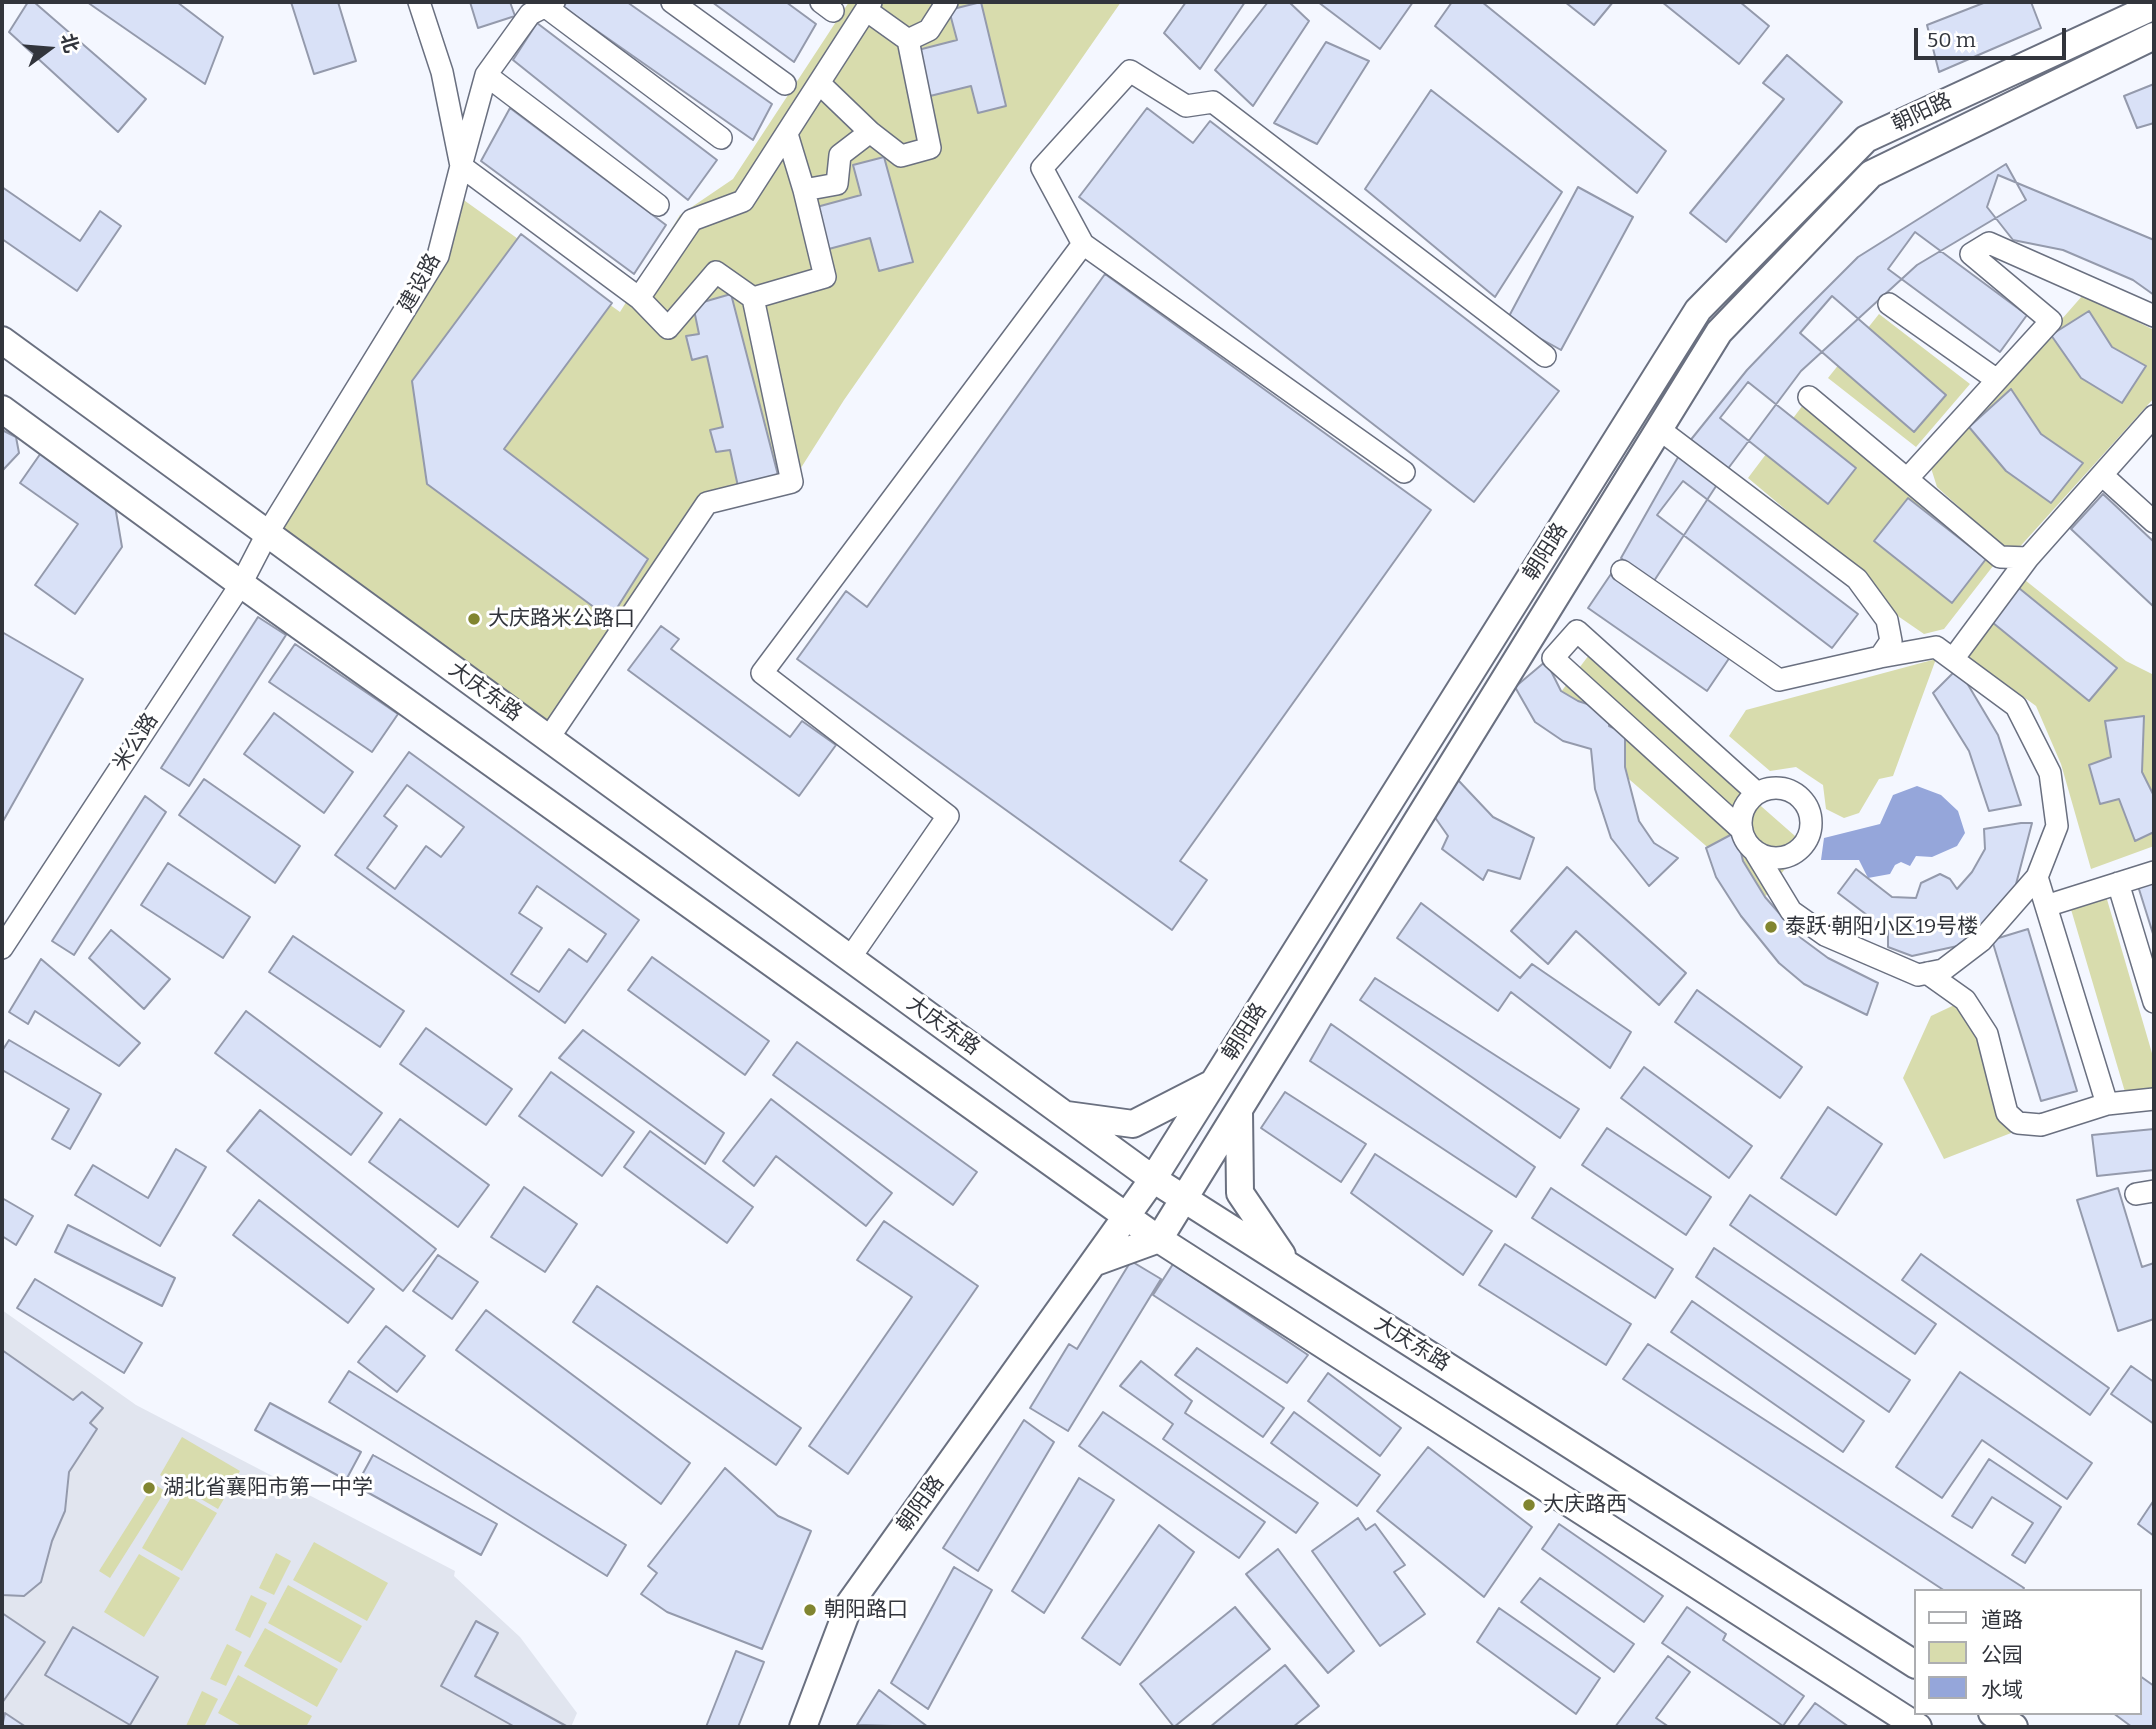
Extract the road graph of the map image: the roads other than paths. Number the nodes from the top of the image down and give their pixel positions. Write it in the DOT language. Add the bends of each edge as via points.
graph roads {
  1 [pos="419,2"];
  2 [pos="672,2"];
  3 [pos="947,2"];
  4 [pos="539,6"];
  5 [pos="869,6"];
  6 [pos="2154,6"];
  7 [pos="2154,36"];
  8 [pos="908,40"];
  9 [pos="486,75"];
  10 [pos="819,83"];
  11 [pos="785,84"];
  12 [pos="870,132"];
  13 [pos="787,134"];
  14 [pos="721,138"];
  15 [pos="461,166"];
  16 [pos="804,190"];
  17 [pos="658,205"];
  18 [pos="1083,244"];
  19 [pos="639,298"];
  20 [pos="753,298"];
  21 [pos="1889,304"];
  22 [pos="2154,316"];
  23 [pos="2,340"];
  24 [pos="1545,356"];
  25 [pos="1997,380"];
  26 [pos="1809,397"];
  27 [pos="2,409"];
  28 [pos="2154,416"];
  29 [pos="1659,429"];
  30 [pos="1404,472"];
  31 [pos="2102,475"];
  32 [pos="1907,479"];
  33 [pos="2154,522"];
  34 [pos="267,534"];
  35 [pos="2028,558"];
  36 [pos="1622,571"];
  37 [pos="241,584"];
  38 [pos="1880,657"];
  39 [pos="1953,659"];
  40 [pos="548,739"];
  41 [pos="1758,793"];
  42 [pos="1742,830"];
  43 [pos="1754,850"];
  44 [pos="2154,872"];
  45 [pos="2037,877"];
  46 [pos="2118,883"];
  47 [pos="2046,906"];
  48 [pos="2,948"];
  49 [pos="850,958"];
  50 [pos="1927,973"];
  51 [pos="2154,1002"];
  52 [pos="1213,1084"];
  53 [pos="2154,1099"];
  54 [pos="2107,1104"];
  55 [pos="1239,1111"];
  56 [pos="1065,1115"];
  57 [pos="1153,1179"];
  58 [pos="1185,1199"];
  59 [pos="1127,1216"];
  60 [pos="1159,1239"];
  61 [pos="1093,1263"];
  62 [pos="1289,1265"];
  63 [pos="1914,1664"];
  64 [pos="1995,1715"];
  65 [pos="803,1727"];
  66 [pos="1917,1727"];
  67 [pos="2014,1727"];
  1 -- 15 [label="street, 建设路" via="442,72"];
  2 -- 11 [label="street"];
  3 -- 8 [label="street" via="929,30"];
  4 -- 9 [label="street"];
  4 -- 14 [label="street"];
  5 -- 8 [label="street"];
  5 -- 10 [label="street"];
  6 -- 52 [label="main road, 朝阳路" via="1866,139 1698,310"];
  7 -- 29 [label="main road, 朝阳路" via="1871,174 1718,332"];
  8 -- 12 [label="street" via="930,148 901,156"];
  9 -- 15 [label="street"];
  9 -- 17 [label="street"];
  10 -- 12 [label="street"];
  10 -- 13 [label="street"];
  12 -- 16 [label="street" via="840,155 837,184"];
  13 -- 16 [label="street"];
  13 -- 19 [label="street" via="743,201 692,220"];
  15 -- 19 [label="street"];
  15 -- 34 [label="street, 建设路" via="438,256"];
  16 -- 20 [label="street" via="825,278"];
  18 -- 24 [label="street" via="1042,168 1130,71 1186,106 1213,102"];
  18 -- 30 [label="street"];
  18 -- 49 [label="street" via="762,673 948,816"];
  19 -- 20 [label="street" via="668,328 716,272"];
  20 -- 40 [label="street" via="792,482 707,503"];
  21 -- 25 [label="street"];
  22 -- 25 [label="street" via="1989,243 1971,254 2050,321"];
  23 -- 34 [label="main road, 大庆东路"];
  25 -- 32 [label="street"];
  26 -- 32 [label="street"];
  27 -- 37 [label="main road"];
  28 -- 31 [label="street"];
  29 -- 38 [label="street" via="1857,579 1887,620 1891,641"];
  29 -- 55 [label="main road, 朝阳路"];
  31 -- 33 [label="street"];
  31 -- 35 [label="street"];
  32 -- 35 [label="street" via="2000,557"];
  34 -- 37 [label="street, 米公路"];
  34 -- 40 [label="main road, 大庆东路"];
  35 -- 39 [label="street"];
  36 -- 38 [label="street" via="1779,680"];
  37 -- 48 [label="street, 米公路"];
  37 -- 59 [label="main road"];
  38 -- 39 [label="street" via="1936,647"];
  39 -- 45 [label="street" via="2015,706 2050,773 2057,826"];
  40 -- 49 [label="main road, 大庆东路"];
  41 -- 42 [label="street" via="1743,810"];
  41 -- 42 [label="street" via="1577,631 1553,658"];
  41 -- 43 [label="street" via="1769,788 1792,791 1808,808 1810,831 1806,842 1787,856 1764,856"];
  42 -- 43 [label="street"];
  43 -- 50 [label="street" via="1791,911 1825,935 1918,975"];
  44 -- 46 [label="street"];
  45 -- 47 [label="street"];
  45 -- 50 [label="street" via="1981,941 1943,970"];
  46 -- 47 [label="street"];
  46 -- 51 [label="street"];
  47 -- 54 [label="street"];
  49 -- 56 [label="main road, 大庆东路"];
  50 -- 54 [label="street" via="1965,1000 1987,1034 2007,1114 2018,1123 2041,1125"];
  52 -- 56 [label="main road" via="1133,1124"];
  52 -- 57 [label="main road, 朝阳路"];
  53 -- 54 [label="street"];
  55 -- 58 [label="main road, 朝阳路"];
  55 -- 62 [label="main road" via="1240,1193"];
  56 -- 57 [label="main road, 大庆东路"];
  57 -- 58 [label="main road, 大庆东路"];
  57 -- 59 [label="main road, 朝阳路"];
  58 -- 60 [label="main road, 朝阳路"];
  58 -- 62 [label="main road, 大庆东路"];
  59 -- 60 [label="main road"];
  59 -- 61 [label="main road, 朝阳路"];
  60 -- 61 [label="main road"];
  60 -- 66 [label="main road"];
  61 -- 65 [label="main road, 朝阳路" via="850,1603"];
  62 -- 63 [label="main road, 大庆东路"];
  64 -- 67 [label="main road"];
}
